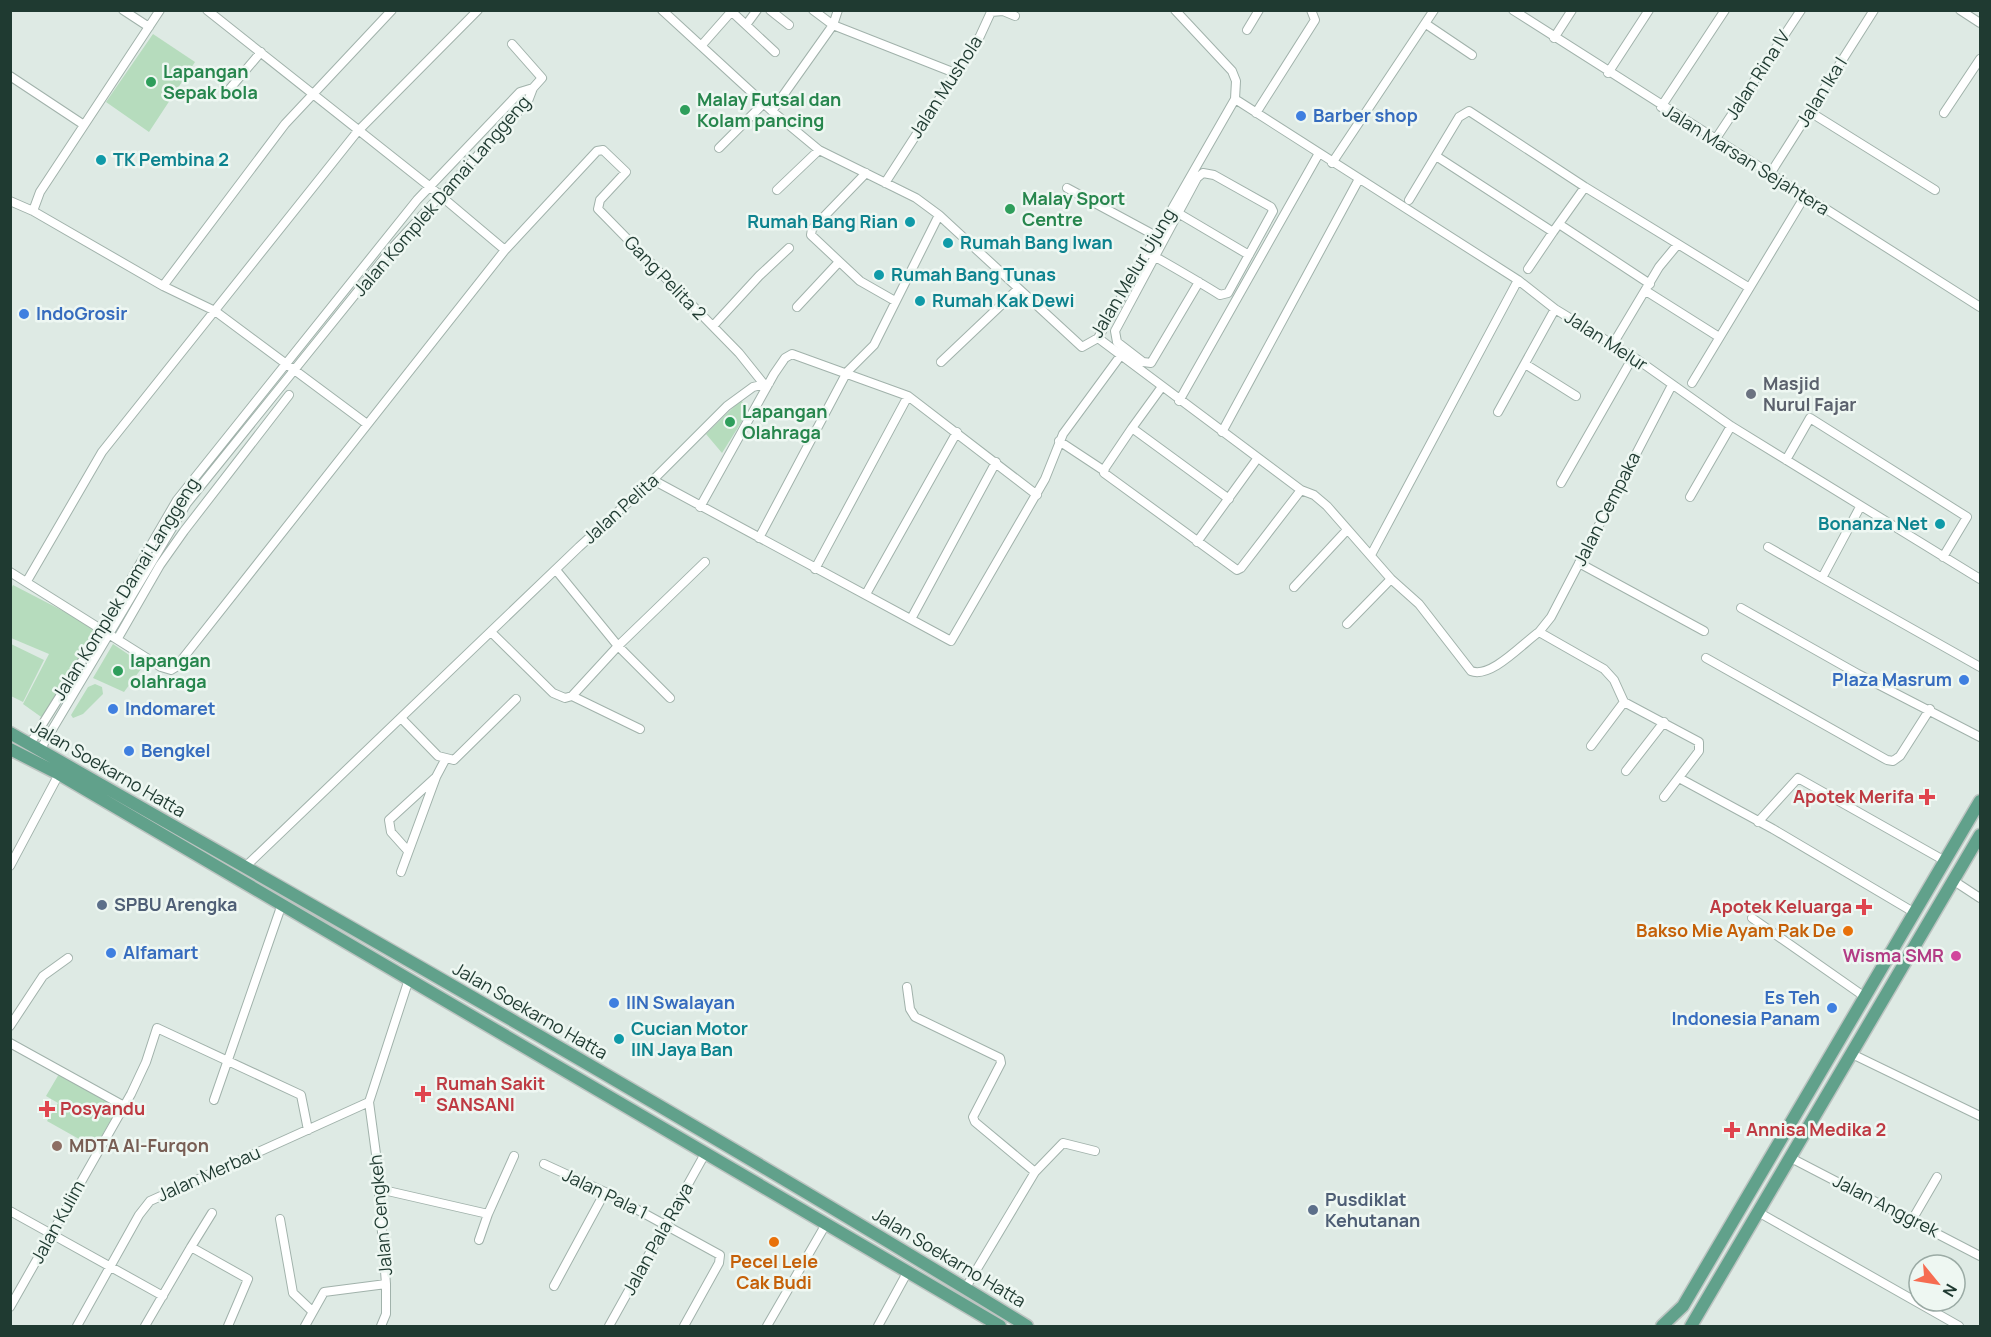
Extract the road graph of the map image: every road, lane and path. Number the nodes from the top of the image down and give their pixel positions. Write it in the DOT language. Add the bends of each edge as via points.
graph roads {
  1 [pos="123,10"];
  2 [pos="160,10"];
  3 [pos="207,10"];
  4 [pos="392,10"];
  5 [pos="478,10"];
  6 [pos="662,10"];
  7 [pos="757,10"];
  8 [pos="770,10"];
  9 [pos="813,10"];
  10 [pos="838,10"];
  11 [pos="1175,10"];
  12 [pos="1259,10"];
  13 [pos="1311,10"];
  14 [pos="1434,10"];
  15 [pos="1513,10"];
  16 [pos="1572,10"];
  17 [pos="1649,10"];
  18 [pos="1725,10"];
  19 [pos="1801,10"];
  20 [pos="1874,10"];
  21 [pos="1960,10"];
  22 [pos="730,11"];
  23 [pos="1015,16"];
  24 [pos="1980,23"];
  25 [pos="1426,24"];
  26 [pos="746,25"];
  27 [pos="789,25"];
  28 [pos="833,25"];
  29 [pos="149,27"];
  30 [pos="1247,30"];
  31 [pos="1554,38"];
  32 [pos="512,44"];
  33 [pos="701,46"];
  34 [pos="261,52"];
  35 [pos="775,52"];
  36 [pos="1472,55"];
  37 [pos="1980,59"];
  38 [pos="955,73"];
  39 [pos="1608,73"];
  40 [pos="10,76"];
  41 [pos="533,88"];
  42 [pos="227,92"];
  43 [pos="314,94"];
  44 [pos="1234,99"];
  45 [pos="764,104"];
  46 [pos="1661,107"];
  47 [pos="771,111"];
  48 [pos="1810,112"];
  49 [pos="1256,113"];
  50 [pos="1944,113"];
  51 [pos="84,125"];
  52 [pos="357,132"];
  53 [pos="1716,141"];
  54 [pos="470,144"];
  55 [pos="719,148"];
  56 [pos="819,150"];
  57 [pos="477,153"];
  58 [pos="1318,155"];
  59 [pos="1436,156"];
  60 [pos="1332,163"];
  61 [pos="866,172"];
  62 [pos="1770,174"];
  63 [pos="1359,179"];
  64 [pos="885,183"];
  65 [pos="429,186"];
  66 [pos="1585,187"];
  67 [pos="1066,188"];
  68 [pos="777,190"];
  69 [pos="1935,190"];
  70 [pos="440,194"];
  71 [pos="1805,196"];
  72 [pos="1409,200"];
  73 [pos="10,201"];
  74 [pos="33,211"];
  75 [pos="1178,213"];
  76 [pos="939,215"];
  77 [pos="1559,224"];
  78 [pos="1553,232"];
  79 [pos="1156,236"];
  80 [pos="1678,243"];
  81 [pos="505,249"];
  82 [pos="789,249"];
  83 [pos="1151,254"];
  84 [pos="1249,255"];
  85 [pos="838,263"];
  86 [pos="1528,269"];
  87 [pos="1518,280"];
  88 [pos="1199,282"];
  89 [pos="162,286"];
  90 [pos="1648,287"];
  91 [pos="1748,287"];
  92 [pos="1018,289"];
  93 [pos="342,294"];
  94 [pos="895,301"];
  95 [pos="351,302"];
  96 [pos="797,307"];
  97 [pos="1980,307"];
  98 [pos="1555,309"];
  99 [pos="215,311"];
  100 [pos="713,326"];
  101 [pos="1719,337"];
  102 [pos="1098,338"];
  103 [pos="1613,344"];
  104 [pos="1121,355"];
  105 [pos="1633,357"];
  106 [pos="941,362"];
  107 [pos="1525,364"];
  108 [pos="290,367"];
  109 [pos="847,372"];
  110 [pos="766,383"];
  111 [pos="1692,383"];
  112 [pos="1672,385"];
  113 [pos="1161,388"];
  114 [pos="289,395"];
  115 [pos="908,396"];
  116 [pos="1576,396"];
  117 [pos="1179,401"];
  118 [pos="1498,412"];
  119 [pos="367,424"];
  120 [pos="1731,426"];
  121 [pos="1132,428"];
  122 [pos="957,432"];
  123 [pos="1222,432"];
  124 [pos="239,435"];
  125 [pos="1059,441"];
  126 [pos="250,444"];
  127 [pos="1257,459"];
  128 [pos="1786,460"];
  129 [pos="996,462"];
  130 [pos="1103,470"];
  131 [pos="653,480"];
  132 [pos="1562,483"];
  133 [pos="1300,490"];
  134 [pos="1036,495"];
  135 [pos="1690,497"];
  136 [pos="1229,500"];
  137 [pos="187,503"];
  138 [pos="700,507"];
  139 [pos="1860,507"];
  140 [pos="197,512"];
  141 [pos="1346,531"];
  142 [pos="759,538"];
  143 [pos="1197,542"];
  144 [pos="1768,548"];
  145 [pos="153,549"];
  146 [pos="1371,555"];
  147 [pos="166,556"];
  148 [pos="1943,557"];
  149 [pos="705,562"];
  150 [pos="1579,563"];
  151 [pos="815,569"];
  152 [pos="555,570"];
  153 [pos="10,572"];
  154 [pos="1822,578"];
  155 [pos="1391,579"];
  156 [pos="1980,579"];
  157 [pos="27,581"];
  158 [pos="1294,587"];
  159 [pos="866,594"];
  160 [pos="1741,608"];
  161 [pos="911,619"];
  162 [pos="1347,624"];
  163 [pos="105,631"];
  164 [pos="1704,631"];
  165 [pos="490,632"];
  166 [pos="1539,632"];
  167 [pos="118,638"];
  168 [pos="618,646"];
  169 [pos="1706,658"];
  170 [pos="1980,667"];
  171 [pos="572,696"];
  172 [pos="670,698"];
  173 [pos="516,699"];
  174 [pos="1624,702"];
  175 [pos="1930,709"];
  176 [pos="401,718"];
  177 [pos="1664,722"];
  178 [pos="640,729"];
  179 [pos="10,733"];
  180 [pos="1980,737"];
  181 [pos="1591,746"];
  182 [pos="35,747"];
  183 [pos="10,749"];
  184 [pos="445,760"];
  185 [pos="1626,771"];
  186 [pos="59,774"];
  187 [pos="436,777"];
  188 [pos="1679,778"];
  189 [pos="1664,797"];
  190 [pos="1980,801"];
  191 [pos="1758,822"];
  192 [pos="1980,835"];
  193 [pos="408,851"];
  194 [pos="1945,861"];
  195 [pos="10,866"];
  196 [pos="244,868"];
  197 [pos="401,872"];
  198 [pos="1954,881"];
  199 [pos="1980,898"];
  200 [pos="282,904"];
  201 [pos="1915,913"];
  202 [pos="1752,918"];
  203 [pos="68,958"];
  204 [pos="409,979"];
  205 [pos="907,987"];
  206 [pos="1865,998"];
  207 [pos="475,999"];
  208 [pos="1879,1008"];
  209 [pos="467,1013"];
  210 [pos="10,1026"];
  211 [pos="10,1043"];
  212 [pos="1852,1054"];
  213 [pos="228,1059"];
  214 [pos="214,1100"];
  215 [pos="369,1102"];
  216 [pos="124,1106"];
  217 [pos="1980,1116"];
  218 [pos="308,1130"];
  219 [pos="1095,1151"];
  220 [pos="705,1152"];
  221 [pos="514,1156"];
  222 [pos="1791,1158"];
  223 [pos="544,1164"];
  224 [pos="1035,1172"];
  225 [pos="1937,1177"];
  226 [pos="379,1189"];
  227 [pos="605,1192"];
  228 [pos="10,1211"];
  229 [pos="1758,1212"];
  230 [pos="212,1213"];
  231 [pos="488,1214"];
  232 [pos="280,1219"];
  233 [pos="1912,1220"];
  234 [pos="666,1224"];
  235 [pos="826,1224"];
  236 [pos="51,1233"];
  237 [pos="479,1240"];
  238 [pos="191,1247"];
  239 [pos="1980,1256"];
  240 [pos="111,1265"];
  241 [pos="908,1271"];
  242 [pos="386,1284"];
  243 [pos="554,1287"];
  244 [pos="965,1289"];
  245 [pos="163,1296"];
  246 [pos="1683,1306"];
  247 [pos="10,1307"];
  248 [pos="312,1311"];
  249 [pos="77,1326"];
  250 [pos="145,1326"];
  251 [pos="228,1326"];
  252 [pos="304,1326"];
  253 [pos="381,1326"];
  254 [pos="609,1326"];
  255 [pos="684,1326"];
  256 [pos="767,1326"];
  257 [pos="878,1326"];
  258 [pos="1000,1326"];
  259 [pos="1027,1326"];
  260 [pos="1662,1326"];
  261 [pos="1670,1326"];
  262 [pos="1691,1326"];
  263 [pos="1959,1326"];
  1 -- 29 [label="street"];
  2 -- 29 [label="street"];
  3 -- 34 [label="street"];
  4 -- 43 [label="street"];
  5 -- 52 [label="street"];
  6 -- 33 [label="street, Jalan Melur Ujung"];
  7 -- 26 [label="street"];
  8 -- 27 [label="street"];
  9 -- 28 [label="street"];
  10 -- 28 [label="street"];
  11 -- 44 [label="street" via="1232,71 1236,81"];
  12 -- 30 [label="street"];
  13 -- 49 [label="street" via="1315,20"];
  14 -- 25 [label="street"];
  15 -- 31 [label="street, Jalan Marsan Sejahtera"];
  16 -- 31 [label="street"];
  17 -- 39 [label="street"];
  18 -- 46 [label="street"];
  19 -- 53 [label="street, Jalan Rina IV"];
  20 -- 48 [label="street, Jalan Ika I"];
  21 -- 24 [label="street"];
  22 -- 26 [label="street"];
  22 -- 33 [label="street"];
  23 -- 38 [label="street, Jalan Mushola" via="991,12"];
  25 -- 36 [label="street"];
  25 -- 60 [label="street"];
  26 -- 35 [label="street"];
  28 -- 38 [label="street"];
  28 -- 47 [label="street"];
  29 -- 51 [label="street"];
  31 -- 39 [label="street, Jalan Marsan Sejahtera"];
  32 -- 41 [label="street" via="542,78"];
  33 -- 45 [label="street, Jalan Melur Ujung"];
  34 -- 42 [label="street"];
  34 -- 43 [label="street"];
  37 -- 50 [label="street"];
  38 -- 64 [label="street, Jalan Mushola"];
  39 -- 46 [label="street, Jalan Marsan Sejahtera"];
  40 -- 51 [label="street"];
  41 -- 54 [label="street, Jalan Komplek Damai Langgeng" via="520,92"];
  41 -- 57 [label="street, Jalan Komplek Damai Langgeng" via="528,101"];
  43 -- 52 [label="street"];
  43 -- 89 [label="street" via="285,124"];
  44 -- 49 [label="street, Jalan Melur"];
  44 -- 79 [label="street, Jalan Melur Ujung"];
  45 -- 47 [label="street, Jalan Melur Ujung"];
  45 -- 55 [label="street"];
  46 -- 53 [label="street, Jalan Marsan Sejahtera"];
  47 -- 56 [label="street, Jalan Melur Ujung"];
  48 -- 62 [label="street, Jalan Ika I"];
  48 -- 69 [label="street"];
  49 -- 58 [label="street, Jalan Melur"];
  51 -- 74 [label="street" via="40,192"];
  52 -- 65 [label="street"];
  52 -- 99 [label="street"];
  53 -- 62 [label="street, Jalan Marsan Sejahtera"];
  54 -- 57 [label="street"];
  54 -- 65 [label="street, Jalan Komplek Damai Langgeng"];
  56 -- 61 [label="street, Jalan Melur Ujung"];
  56 -- 68 [label="street"];
  57 -- 70 [label="street, Jalan Komplek Damai Langgeng"];
  58 -- 60 [label="street, Jalan Melur"];
  58 -- 117 [label="street"];
  59 -- 66 [label="street" via="1459,117 1469,111"];
  59 -- 72 [label="street"];
  59 -- 78 [label="street"];
  60 -- 63 [label="street, Jalan Melur"];
  61 -- 64 [label="street, Jalan Melur Ujung"];
  61 -- 85 [label="street" via="811,232 812,238"];
  62 -- 71 [label="street, Jalan Marsan Sejahtera"];
  63 -- 87 [label="street, Jalan Melur"];
  63 -- 123 [label="street"];
  64 -- 76 [label="street, Jalan Melur Ujung"];
  65 -- 70 [label="street"];
  65 -- 93 [label="street, Jalan Komplek Damai Langgeng"];
  66 -- 77 [label="street"];
  66 -- 80 [label="street"];
  67 -- 79 [label="street"];
  70 -- 81 [label="street"];
  70 -- 95 [label="street, Jalan Komplek Damai Langgeng"];
  71 -- 91 [label="street"];
  71 -- 97 [label="street, Jalan Marsan Sejahtera"];
  73 -- 74 [label="street"];
  74 -- 89 [label="street"];
  75 -- 83 [label="street"];
  75 -- 84 [label="street"];
  75 -- 84 [label="street" via="1197,178 1208,173 1271,207 1273,212"];
  76 -- 92 [label="street, Jalan Melur Ujung"];
  76 -- 94 [label="street"];
  77 -- 78 [label="street"];
  77 -- 90 [label="street"];
  78 -- 86 [label="street"];
  79 -- 83 [label="street, Jalan Melur Ujung"];
  80 -- 90 [label="street"];
  80 -- 91 [label="street"];
  81 -- 100 [label="street, Gang Pelita 2" via="597,151 603,150 626,172 600,200 598,209"];
  81 -- 119 [label="street"];
  82 -- 100 [label="street"];
  83 -- 88 [label="street"];
  83 -- 88 [label="street" via="1114,335 1117,342 1145,363 1151,363"];
  83 -- 102 [label="street, Jalan Melur Ujung"];
  84 -- 88 [label="street" via="1228,293 1220,295"];
  85 -- 94 [label="street"];
  85 -- 96 [label="street"];
  87 -- 98 [label="street, Jalan Melur"];
  87 -- 146 [label="street"];
  89 -- 99 [label="street"];
  90 -- 101 [label="street"];
  90 -- 103 [label="street"];
  91 -- 101 [label="street"];
  92 -- 102 [label="street, Jalan Melur Ujung" via="1080,346"];
  92 -- 106 [label="street"];
  93 -- 95 [label="street"];
  93 -- 108 [label="street, Jalan Komplek Damai Langgeng"];
  94 -- 109 [label="street" via="874,345"];
  95 -- 108 [label="street, Jalan Komplek Damai Langgeng"];
  98 -- 103 [label="street, Jalan Melur"];
  98 -- 107 [label="street"];
  99 -- 108 [label="street"];
  99 -- 157 [label="street" via="102,452"];
  100 -- 110 [label="street, Gang Pelita 2"];
  101 -- 111 [label="street"];
  102 -- 104 [label="street"];
  103 -- 105 [label="street, Jalan Melur"];
  104 -- 113 [label="street"];
  104 -- 125 [label="street"];
  105 -- 112 [label="street, Jalan Melur"];
  105 -- 132 [label="street"];
  107 -- 116 [label="street"];
  107 -- 118 [label="street"];
  108 -- 119 [label="street"];
  108 -- 124 [label="street, Jalan Komplek Damai Langgeng"];
  108 -- 145 [label="street, Jalan Komplek Damai Langgeng" via="177,500"];
  109 -- 110 [label="street, Jalan Pelita" via="792,354"];
  109 -- 115 [label="street, Jalan Pelita"];
  109 -- 142 [label="street"];
  110 -- 131 [label="street, Jalan Pelita" via="753,387 727,406"];
  110 -- 138 [label="street"];
  112 -- 120 [label="street, Jalan Melur"];
  112 -- 150 [label="street, Jalan Cempaka"];
  113 -- 117 [label="street"];
  113 -- 121 [label="street"];
  114 -- 126 [label="street"];
  115 -- 122 [label="street, Jalan Pelita"];
  115 -- 151 [label="street"];
  117 -- 123 [label="street"];
  119 -- 167 [label="street" via="176,667 160,667"];
  120 -- 128 [label="street, Jalan Melur"];
  120 -- 135 [label="street"];
  121 -- 130 [label="street"];
  121 -- 136 [label="street"];
  122 -- 129 [label="street, Jalan Pelita"];
  122 -- 159 [label="street"];
  123 -- 127 [label="street"];
  124 -- 126 [label="street"];
  124 -- 137 [label="street, Jalan Komplek Damai Langgeng"];
  125 -- 130 [label="street"];
  125 -- 134 [label="street"];
  126 -- 140 [label="street"];
  127 -- 133 [label="street"];
  127 -- 136 [label="street"];
  128 -- 139 [label="street, Jalan Melur"];
  128 -- 148 [label="street" via="1810,418 1841,437 1967,517"];
  129 -- 134 [label="street, Jalan Pelita"];
  129 -- 161 [label="street"];
  130 -- 143 [label="street"];
  131 -- 138 [label="street"];
  131 -- 152 [label="street, Jalan Pelita"];
  133 -- 141 [label="street" via="1319,499"];
  133 -- 143 [label="street" via="1241,568 1231,567"];
  134 -- 161 [label="street" via="953,640"];
  136 -- 143 [label="street"];
  137 -- 140 [label="street"];
  137 -- 145 [label="street, Jalan Komplek Damai Langgeng"];
  138 -- 142 [label="street"];
  139 -- 148 [label="street, Jalan Melur"];
  139 -- 154 [label="street"];
  140 -- 147 [label="street"];
  141 -- 146 [label="street"];
  141 -- 158 [label="street"];
  142 -- 151 [label="street"];
  144 -- 154 [label="street"];
  145 -- 147 [label="street"];
  145 -- 163 [label="street, Jalan Komplek Damai Langgeng"];
  146 -- 155 [label="street"];
  147 -- 167 [label="street"];
  148 -- 156 [label="street, Jalan Melur"];
  149 -- 168 [label="street"];
  150 -- 164 [label="street"];
  150 -- 166 [label="street, Jalan Cempaka"];
  151 -- 159 [label="street"];
  152 -- 165 [label="street, Jalan Pelita"];
  152 -- 168 [label="street"];
  153 -- 157 [label="street"];
  154 -- 170 [label="street"];
  155 -- 162 [label="street"];
  155 -- 166 [label="street, Jalan Cempaka" via="1419,604 1465,666 1476,673 1497,666"];
  157 -- 163 [label="street"];
  159 -- 161 [label="street"];
  160 -- 175 [label="street" via="1858,674"];
  163 -- 167 [label="street"];
  163 -- 182 [label="street, Jalan Komplek Damai Langgeng"];
  163 -- 182 [label="street, Jalan Komplek Damai Langgeng"];
  165 -- 171 [label="street" via="553,693 565,698"];
  165 -- 176 [label="street, Jalan Pelita"];
  166 -- 174 [label="street" via="1604,669"];
  168 -- 171 [label="street"];
  168 -- 172 [label="street"];
  169 -- 175 [label="street" via="1887,760 1900,756"];
  171 -- 178 [label="street"];
  173 -- 184 [label="street" via="460,756"];
  174 -- 177 [label="street"];
  174 -- 181 [label="street"];
  175 -- 180 [label="street"];
  176 -- 184 [label="street"];
  176 -- 196 [label="street, Jalan Pelita"];
  177 -- 185 [label="street"];
  177 -- 188 [label="street" via="1701,746"];
  179 -- 182 [label="main road, Jalan Soekarno Hatta"];
  182 -- 196 [label="main road, Jalan Soekarno Hatta"];
  183 -- 186 [label="main road, Jalan Soekarno Hatta"];
  184 -- 187 [label="street"];
  186 -- 195 [label="street"];
  186 -- 200 [label="main road, Jalan Soekarno Hatta"];
  187 -- 193 [label="street"];
  187 -- 193 [label="street" via="389,820 391,832"];
  188 -- 189 [label="street"];
  188 -- 191 [label="street"];
  190 -- 194 [label="main road"];
  191 -- 194 [label="street" via="1797,778"];
  191 -- 201 [label="street"];
  192 -- 198 [label="main road"];
  193 -- 197 [label="street"];
  194 -- 201 [label="main road"];
  196 -- 207 [label="main road, Jalan Soekarno Hatta"];
  198 -- 199 [label="street"];
  198 -- 208 [label="main road"];
  200 -- 204 [label="main road, Jalan Soekarno Hatta"];
  200 -- 213 [label="street"];
  201 -- 206 [label="main road"];
  202 -- 206 [label="street"];
  203 -- 210 [label="street" via="43,976"];
  204 -- 209 [label="main road, Jalan Soekarno Hatta"];
  204 -- 215 [label="street"];
  205 -- 224 [label="street" via="915,1017 1000,1058 973,1117"];
  206 -- 208 [label="main road"];
  206 -- 246 [label="main road"];
  207 -- 209 [label="main road"];
  207 -- 244 [label="main road, Jalan Soekarno Hatta"];
  208 -- 212 [label="main road"];
  209 -- 220 [label="main road, Jalan Soekarno Hatta"];
  211 -- 216 [label="street"];
  212 -- 217 [label="street"];
  212 -- 222 [label="main road"];
  213 -- 214 [label="street"];
  213 -- 216 [label="street, Jalan Kulim" via="157,1028 146,1062"];
  213 -- 218 [label="street" via="301,1095"];
  215 -- 218 [label="street, Jalan Merbau"];
  215 -- 226 [label="street, Jalan Cengkeh"];
  216 -- 236 [label="street, Jalan Kulim"];
  218 -- 240 [label="street, Jalan Merbau" via="150,1201"];
  219 -- 224 [label="street" via="1063,1143"];
  220 -- 234 [label="street, Jalan Pala Raya"];
  220 -- 235 [label="main road, Jalan Soekarno Hatta"];
  221 -- 231 [label="street"];
  222 -- 229 [label="main road"];
  222 -- 233 [label="street, Jalan Anggrek"];
  223 -- 227 [label="street, Jalan Pala 1"];
  224 -- 244 [label="street"];
  225 -- 233 [label="street"];
  226 -- 231 [label="street"];
  226 -- 242 [label="street, Jalan Cengkeh"];
  227 -- 234 [label="street, Jalan Pala 1"];
  227 -- 243 [label="street"];
  228 -- 236 [label="street"];
  229 -- 262 [label="main road"];
  229 -- 263 [label="street"];
  230 -- 238 [label="street"];
  231 -- 237 [label="street"];
  232 -- 248 [label="street" via="293,1293"];
  233 -- 239 [label="street, Jalan Anggrek"];
  234 -- 254 [label="street, Jalan Pala Raya"];
  234 -- 255 [label="street, Jalan Pala 1" via="720,1258"];
  235 -- 241 [label="main road, Jalan Soekarno Hatta"];
  235 -- 256 [label="street"];
  236 -- 240 [label="street"];
  236 -- 247 [label="street, Jalan Kulim"];
  238 -- 245 [label="street"];
  238 -- 251 [label="street" via="248,1279"];
  240 -- 245 [label="street"];
  240 -- 249 [label="street, Jalan Merbau"];
  241 -- 257 [label="street"];
  241 -- 258 [label="main road, Jalan Soekarno Hatta"];
  242 -- 248 [label="street" via="328,1290"];
  242 -- 253 [label="street, Jalan Cengkeh" via="386,1314"];
  244 -- 259 [label="main road, Jalan Soekarno Hatta"];
  245 -- 250 [label="street"];
  246 -- 260 [label="main road"];
  246 -- 261 [label="main road"];
  248 -- 252 [label="street"];
}
